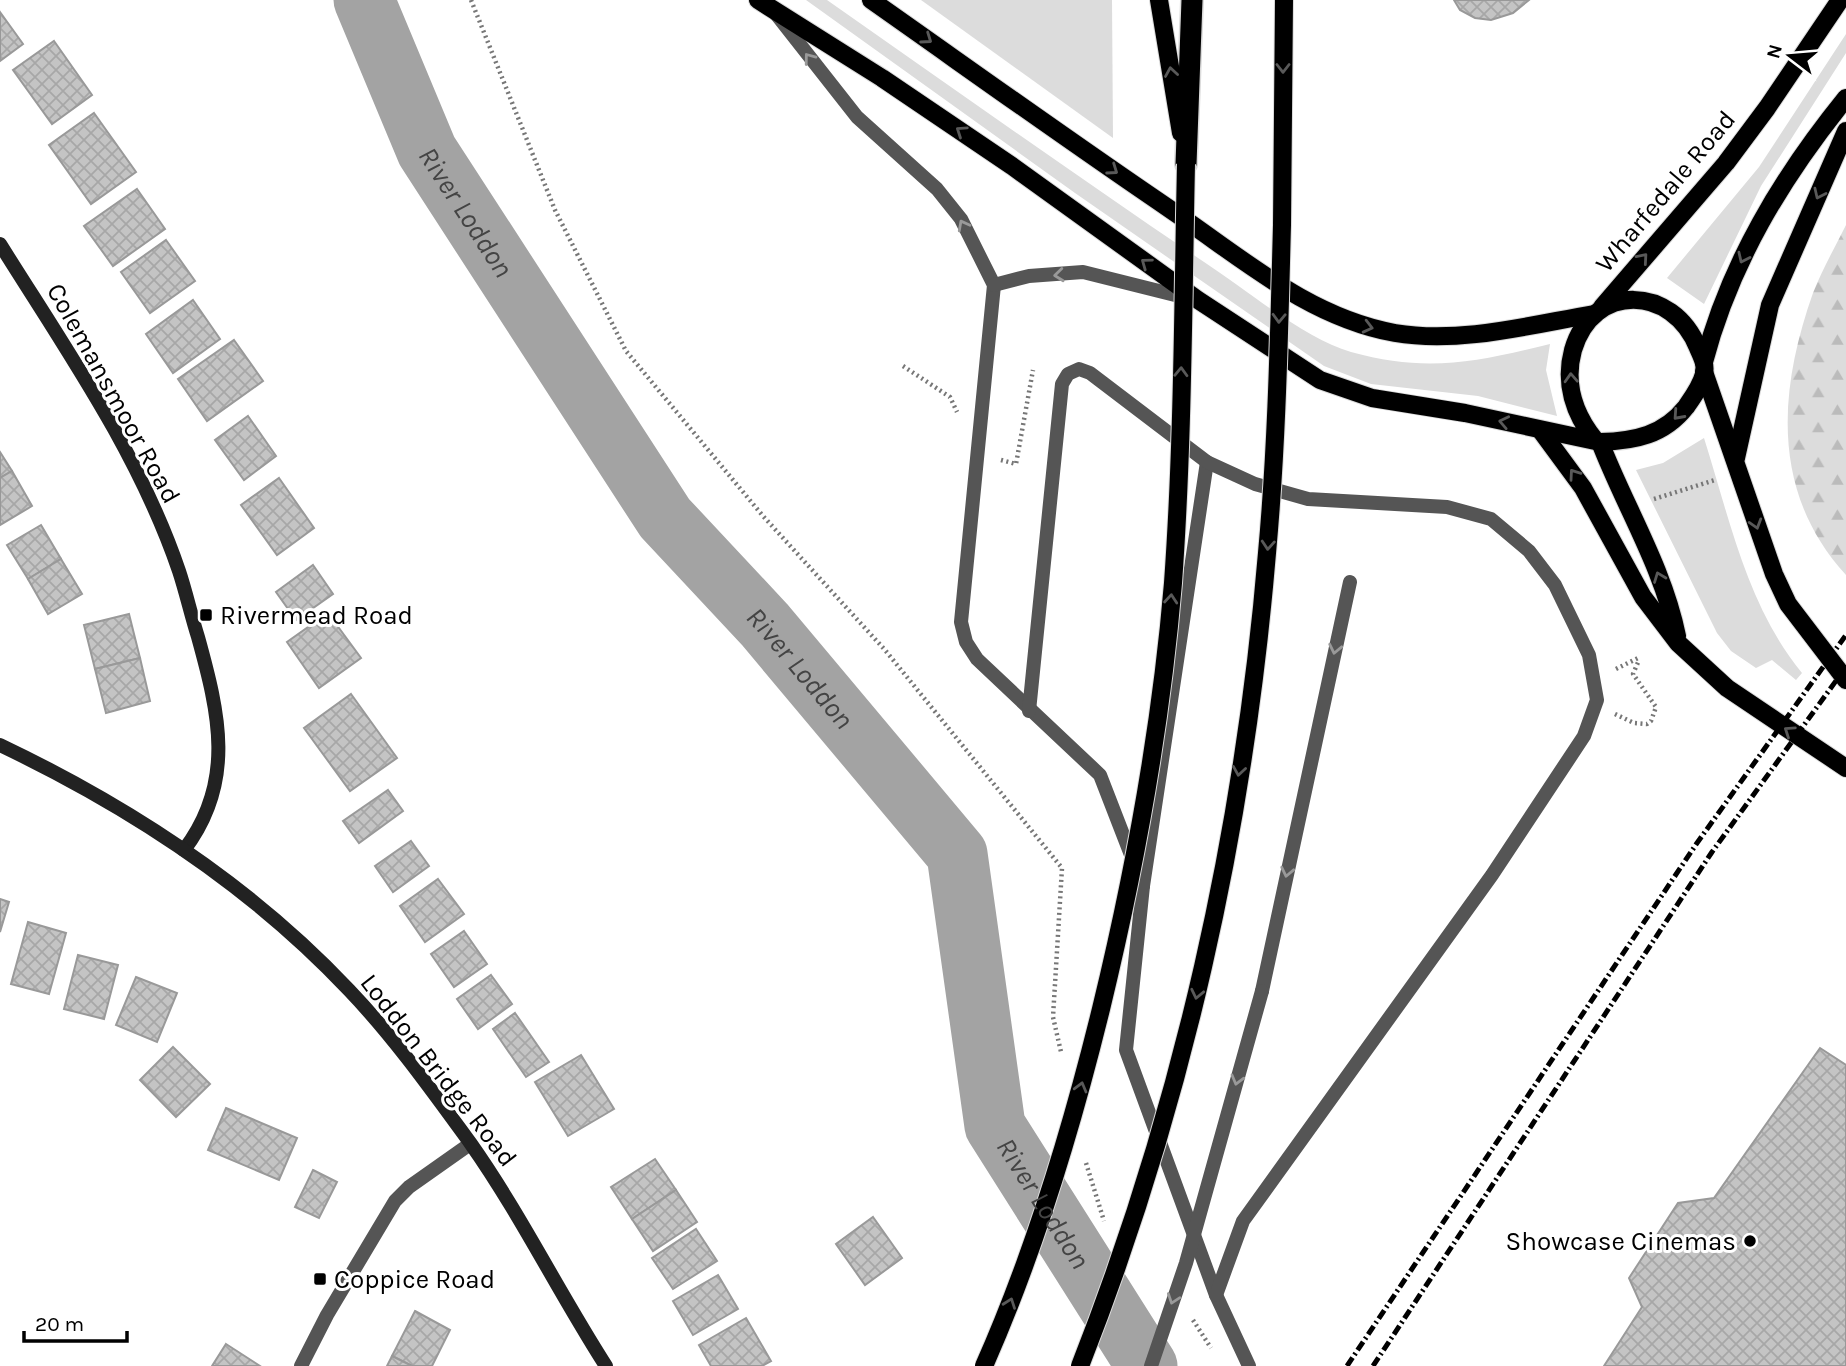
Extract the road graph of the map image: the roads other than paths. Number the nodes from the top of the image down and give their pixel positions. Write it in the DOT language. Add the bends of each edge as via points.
graph roads {
  1 [pos="758,0"];
  2 [pos="871,0"];
  3 [pos="1159,0"];
  4 [pos="1192,0"];
  5 [pos="1284,0"];
  6 [pos="1840,0"];
  7 [pos="775,13"];
  8 [pos="1846,98"];
  9 [pos="1846,131"];
  10 [pos="1186,164"];
  11 [pos="0,244"];
  12 [pos="994,285"];
  13 [pos="1198,300"];
  14 [pos="1597,312"];
  15 [pos="1704,367"];
  16 [pos="1541,431"];
  17 [pos="1598,441"];
  18 [pos="1736,458"];
  19 [pos="1207,462"];
  20 [pos="1350,582"];
  21 [pos="1678,643"];
  22 [pos="1846,680"];
  23 [pos="1029,711"];
  24 [pos="0,745"];
  25 [pos="1846,768"];
  26 [pos="184,850"];
  27 [pos="1143,886"];
  28 [pos="470,1144"];
  29 [pos="1216,1295"];
  30 [pos="301,1366"];
  31 [pos="606,1366"];
  32 [pos="984,1366"];
  33 [pos="1080,1366"];
  34 [pos="1151,1366"];
  35 [pos="1249,1366"];
  1 -- 7 [label="main road"];
  2 -- 14 [label="main road, one-way" via="1329,314 1371,328 1425,335 1483,331"];
  10 -- 3 [label="main road, one-way"];
  4 -- 10 [label="highway"];
  5 -- 33 [label="main road, one-way, bridge" via="1276,417 1267,554 1233,810 1175,1083 1133,1223"];
  14 -- 6 [label="main road, Wharfedale Road, one-way" via="1726,163"];
  12 -- 7 [label="street, one-way" via="961,219 937,189 857,117"];
  13 -- 7 [label="main road, one-way" via="1012,166"];
  8 -- 15 [label="main road, one-way" via="1770,205 1717,315"];
  9 -- 18 [label="main road, one-way" via="1770,305"];
  32 -- 10 [label="main road, one-way, bridge" via="1063,1154 1116,943 1145,803 1173,582"];
  11 -- 26 [label="street, Colemansmoor Road" via="133,465 179,570 220,729 208,809"];
  13 -- 12 [label="street, one-way" via="1083,272 1029,276"];
  12 -- 23 [label="street" via="961,622 977,659"];
  16 -- 13 [label="main road, one-way" via="1347,391 1293,365"];
  14 -- 15 [label="main road" via="1626,300 1660,305 1684,323"];
  17 -- 14 [label="main road, one-way" via="1576,410 1570,383 1577,336"];
  15 -- 17 [label="main road, one-way" via="1691,399 1671,423 1641,438"];
  15 -- 18 [label="main road"];
  16 -- 17 [label="main road"];
  21 -- 16 [label="main road, one-way" via="1643,597 1583,488"];
  21 -- 17 [label="main road, one-way" via="1671,608"];
  18 -- 22 [label="main road, one-way" via="1788,604"];
  19 -- 23 [label="street" via="1090,373 1079,369 1068,374 1062,384"];
  19 -- 27 [label="street"];
  19 -- 29 [label="street" via="1255,484 1307,499 1447,508 1491,519 1529,551 1555,585 1589,655 1597,700 1584,736 1492,875 1242,1221"];
  20 -- 34 [label="street, one-way, bridge" via="1262,991 1186,1263"];
  25 -- 21 [label="main road, one-way" via="1727,688"];
  23 -- 27 [label="street" via="1100,775"];
  24 -- 26 [label="street, Loddon Bridge Road" via="144,821"];
  26 -- 28 [label="street, Loddon Bridge Road" via="273,919 349,990"];
  27 -- 29 [label="street" via="1126,1050"];
  28 -- 30 [label="street" via="395,1201"];
  28 -- 31 [label="street, Loddon Bridge Road"];
  29 -- 35 [label="street"];
}
